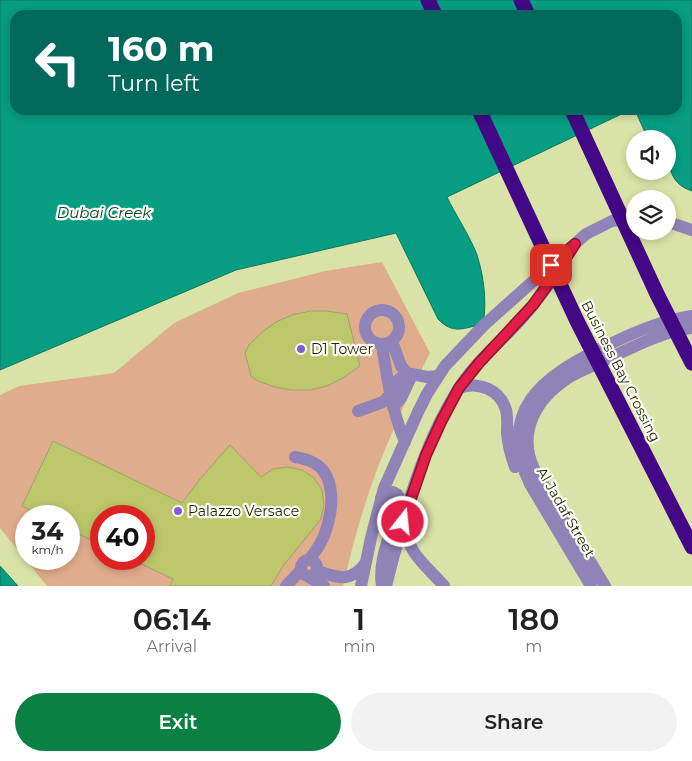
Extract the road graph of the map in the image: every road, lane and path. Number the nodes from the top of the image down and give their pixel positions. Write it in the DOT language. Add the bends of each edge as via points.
graph roads {
  1 [pos="481,115"];
  2 [pos="574,115"];
  3 [pos="626,220"];
  4 [pos="687,228"];
  5 [pos="692,238"];
  6 [pos="575,244"];
  7 [pos="692,316"];
  8 [pos="692,328"];
  9 [pos="692,363"];
  10 [pos="410,374"];
  11 [pos="438,376"];
  12 [pos="459,388"];
  13 [pos="390,392"];
  14 [pos="393,407"];
  15 [pos="358,411"];
  16 [pos="405,442"];
  17 [pos="295,457"];
  18 [pos="381,498"];
  19 [pos="403,522"];
  20 [pos="689,541"];
  21 [pos="571,552"];
  22 [pos="365,564"];
  23 [pos="308,574"];
  24 [pos="286,586"];
  25 [pos="296,586"];
  26 [pos="324,586"];
  27 [pos="361,586"];
  28 [pos="382,586"];
  29 [pos="386,586"];
  30 [pos="444,586"];
  31 [pos="591,586"];
  32 [pos="605,586"];
  1 -- 20 [label="highway, Business Bay Crossing, bridge" via="577,321"];
  2 -- 9 [label="highway, bridge"];
  3 -- 6 [label="street" via="598,227"];
  4 -- 5 [label="street"];
  6 -- 11 [label="street" via="484,325"];
  6 -- 12 [label="street" via="536,301"];
  7 -- 21 [label="street, Al Jadaf Street" via="637,330 575,361 540,388 525,408 518,444 524,472"];
  8 -- 32 [label="street, Al Jadaf Street" via="646,340 568,378 534,412 526,440 528,458"];
  10 -- 11 [label="street"];
  10 -- 13 [label="street" via="397,381"];
  10 -- 13 [label="street" via="387,343"];
  10 -- 14 [label="street" via="401,398"];
  11 -- 16 [label="street"];
  12 -- 19 [label="street" via="426,455"];
  12 -- 21 [label="street" via="474,384 483,386 503,402 509,447 517,474 554,534"];
  13 -- 14 [label="street"];
  13 -- 15 [label="street" via="383,402"];
  14 -- 16 [label="street"];
  16 -- 18 [label="street"];
  17 -- 23 [label="street" via="312,461 324,472 331,488 325,534 309,560 316,563"];
  18 -- 22 [label="street"];
  18 -- 28 [label="street" via="394,492 399,497 382,557"];
  19 -- 29 [label="street"];
  19 -- 30 [label="street" via="413,553"];
  21 -- 31 [label="street, Al Jadaf Street"];
  22 -- 23 [label="street" via="360,571 343,578"];
  22 -- 27 [label="street"];
  23 -- 24 [label="street"];
  23 -- 25 [label="street"];
  23 -- 26 [label="street"];
}
